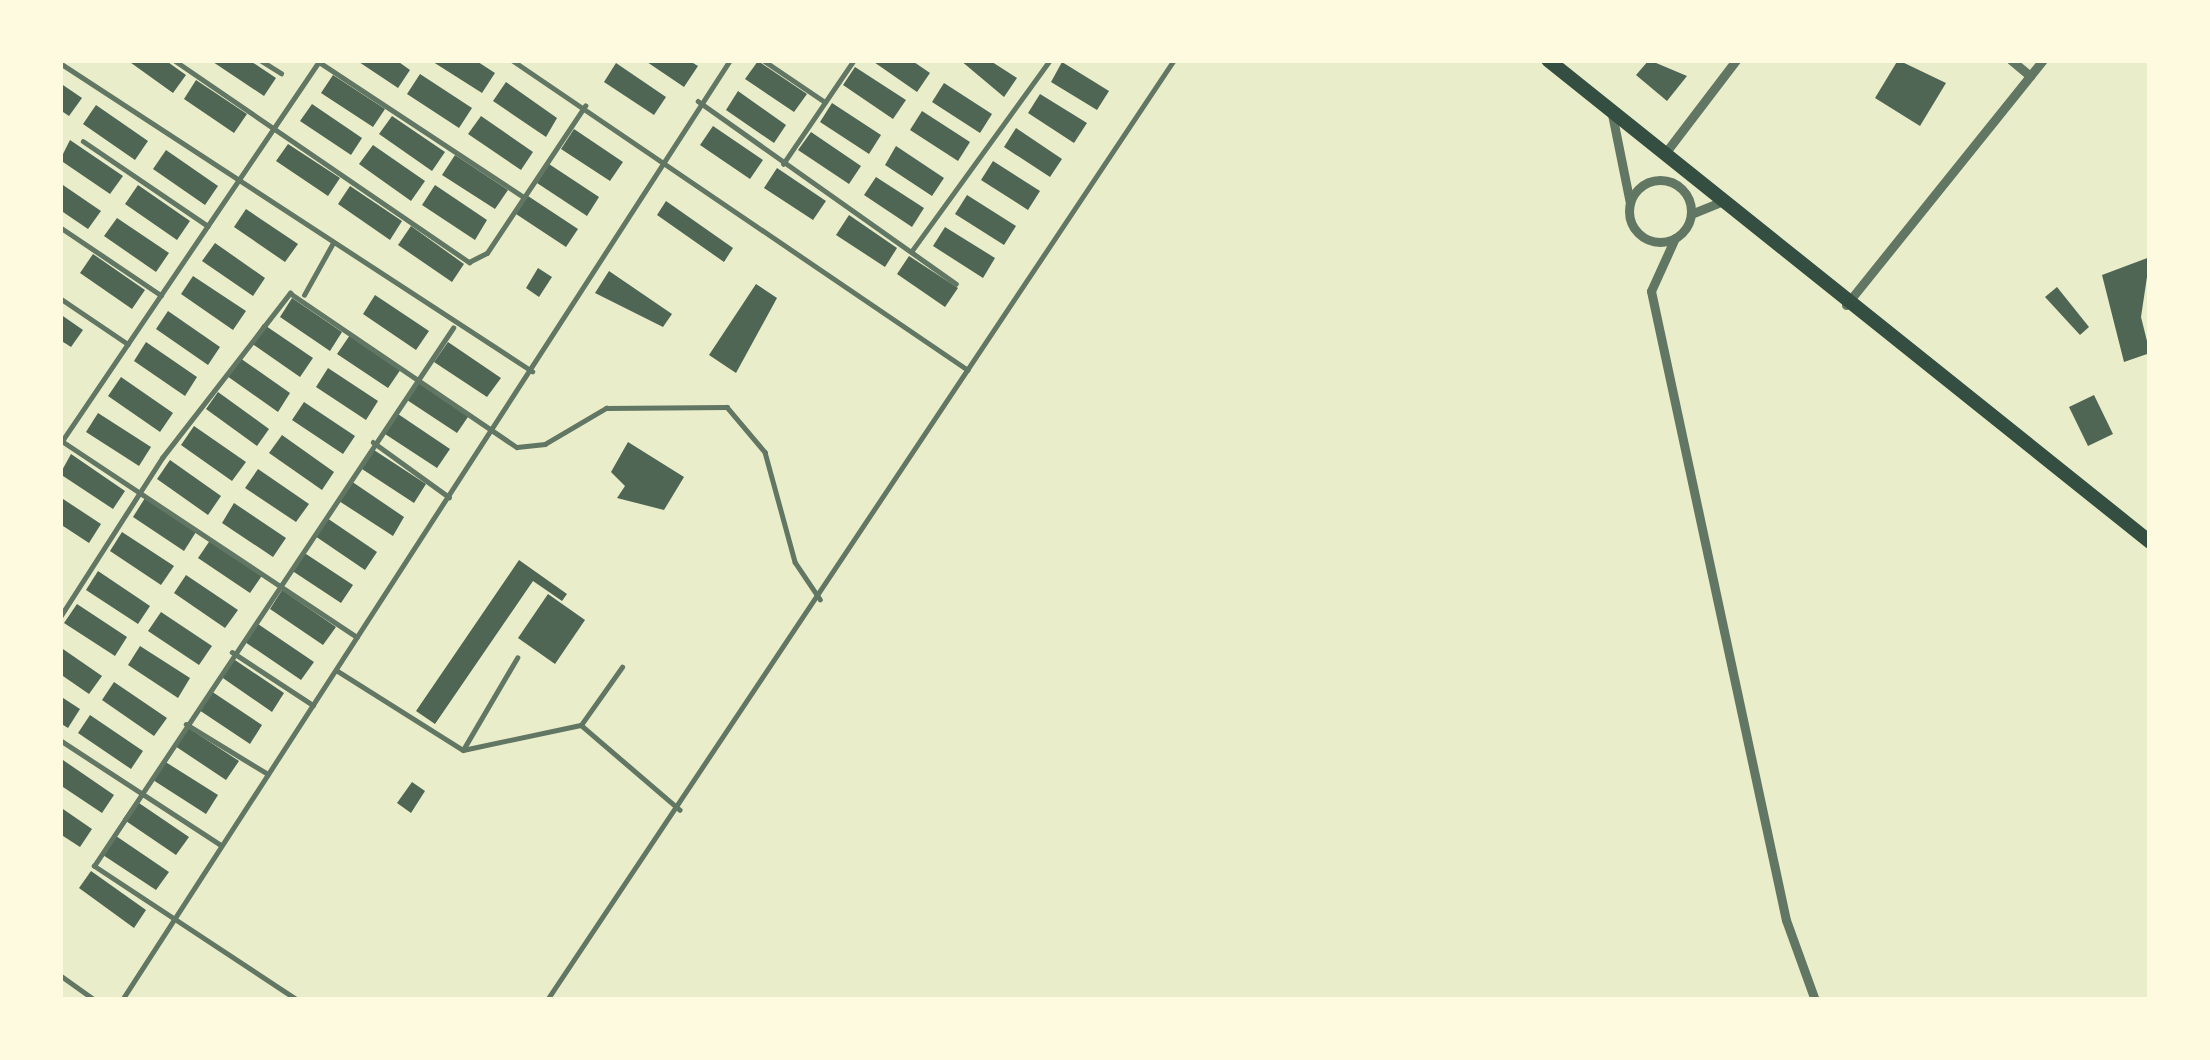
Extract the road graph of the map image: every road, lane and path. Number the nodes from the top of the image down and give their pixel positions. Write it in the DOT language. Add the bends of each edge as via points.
graph roads {
  1 [pos="174,60"];
  2 [pos="260,60"];
  3 [pos="513,60"];
  4 [pos="730,60"];
  5 [pos="763,60"];
  6 [pos="854,60"];
  7 [pos="1050,60"];
  8 [pos="1174,60"];
  9 [pos="1548,60"];
  10 [pos="1736,60"];
  11 [pos="2011,60"];
  12 [pos="2043,60"];
  13 [pos="319,61"];
  14 [pos="60,63"];
  15 [pos="281,73"];
  16 [pos="2030,76"];
  17 [pos="698,101"];
  18 [pos="825,102"];
  19 [pos="585,106"];
  20 [pos="1610,109"];
  21 [pos="273,129"];
  22 [pos="83,141"];
  23 [pos="1666,152"];
  24 [pos="666,158"];
  25 [pos="782,164"];
  26 [pos="237,183"];
  27 [pos="524,196"];
  28 [pos="1724,201"];
  29 [pos="1630,202"];
  30 [pos="1691,214"];
  31 [pos="208,226"];
  32 [pos="60,227"];
  33 [pos="1676,238"];
  34 [pos="1648,240"];
  35 [pos="333,243"];
  36 [pos="911,252"];
  37 [pos="1660,267"];
  38 [pos="956,284"];
  39 [pos="161,295"];
  40 [pos="304,295"];
  41 [pos="60,298"];
  42 [pos="1846,305"];
  43 [pos="453,328"];
  44 [pos="128,344"];
  45 [pos="968,370"];
  46 [pos="532,371"];
  47 [pos="419,376"];
  48 [pos="496,427"];
  49 [pos="62,438"];
  50 [pos="373,442"];
  51 [pos="142,489"];
  52 [pos="449,497"];
  53 [pos="2150,542"];
  54 [pos="280,580"];
  55 [pos="820,600"];
  56 [pos="60,617"];
  57 [pos="358,637"];
  58 [pos="232,652"];
  59 [pos="518,658"];
  60 [pos="622,667"];
  61 [pos="336,670"];
  62 [pos="313,705"];
  63 [pos="186,724"];
  64 [pos="581,725"];
  65 [pos="60,740"];
  66 [pos="463,750"];
  67 [pos="268,774"];
  68 [pos="137,791"];
  69 [pos="680,810"];
  70 [pos="221,845"];
  71 [pos="173,919"];
  72 [pos="60,975"];
  73 [pos="95,1000"];
  74 [pos="122,1000"];
  75 [pos="297,1000"];
  76 [pos="548,1000"];
  77 [pos="1815,1000"];
  1 -- 21 [label="lane"];
  2 -- 15 [label="lane"];
  3 -- 19 [label="lane"];
  4 -- 17 [label="lane"];
  5 -- 18 [label="lane"];
  6 -- 18 [label="lane"];
  7 -- 36 [label="lane"];
  8 -- 45 [label="lane"];
  9 -- 20 [label="main road"];
  10 -- 23 [label="street"];
  11 -- 16 [label="street"];
  12 -- 16 [label="street"];
  13 -- 21 [label="lane"];
  13 -- 27 [label="lane"];
  14 -- 26 [label="lane"];
  16 -- 42 [label="street"];
  17 -- 24 [label="lane"];
  17 -- 25 [label="lane"];
  18 -- 25 [label="lane"];
  19 -- 24 [label="lane"];
  19 -- 27 [label="lane"];
  20 -- 23 [label="main road"];
  20 -- 29 [label="street"];
  21 -- 26 [label="lane"];
  21 -- 27 [label="lane" via="470,262"];
  22 -- 31 [label="lane"];
  23 -- 28 [label="main road"];
  24 -- 45 [label="lane"];
  24 -- 46 [label="lane"];
  25 -- 36 [label="lane"];
  26 -- 31 [label="lane"];
  26 -- 35 [label="lane"];
  28 -- 30 [label="street"];
  28 -- 42 [label="main road"];
  29 -- 30 [label="street" via="1667,181"];
  29 -- 34 [label="street"];
  30 -- 33 [label="street"];
  31 -- 39 [label="lane"];
  32 -- 39 [label="lane"];
  33 -- 34 [label="street"];
  33 -- 37 [label="street"];
  34 -- 37 [label="street"];
  35 -- 40 [label="lane"];
  35 -- 43 [label="lane"];
  36 -- 38 [label="lane"];
  37 -- 77 [label="street" via="1651,291 1786,920"];
  39 -- 44 [label="lane"];
  40 -- 47 [label="lane"];
  40 -- 51 [label="lane" via="277,304"];
  41 -- 44 [label="lane"];
  42 -- 53 [label="main road"];
  43 -- 46 [label="lane"];
  43 -- 47 [label="lane"];
  44 -- 49 [label="lane"];
  45 -- 55 [label="lane"];
  46 -- 48 [label="lane"];
  47 -- 48 [label="lane"];
  47 -- 50 [label="lane"];
  48 -- 52 [label="lane"];
  48 -- 55 [label="lane" via="530,449 606,408 727,407 765,452 795,562"];
  49 -- 51 [label="lane"];
  50 -- 52 [label="lane"];
  50 -- 54 [label="lane"];
  51 -- 54 [label="lane"];
  51 -- 56 [label="lane"];
  52 -- 57 [label="lane"];
  54 -- 57 [label="lane"];
  54 -- 58 [label="lane"];
  55 -- 69 [label="lane"];
  57 -- 61 [label="lane"];
  58 -- 62 [label="lane"];
  58 -- 63 [label="lane"];
  59 -- 66 [label="lane"];
  60 -- 64 [label="lane"];
  61 -- 62 [label="lane"];
  61 -- 66 [label="lane"];
  62 -- 67 [label="lane"];
  63 -- 67 [label="lane"];
  63 -- 68 [label="lane"];
  64 -- 66 [label="lane"];
  64 -- 69 [label="lane"];
  65 -- 68 [label="lane"];
  67 -- 70 [label="lane"];
  68 -- 70 [label="lane"];
  68 -- 71 [label="lane" via="94,866"];
  69 -- 76 [label="lane"];
  70 -- 71 [label="lane"];
  71 -- 74 [label="lane"];
  71 -- 75 [label="lane"];
  72 -- 73 [label="lane"];
}
